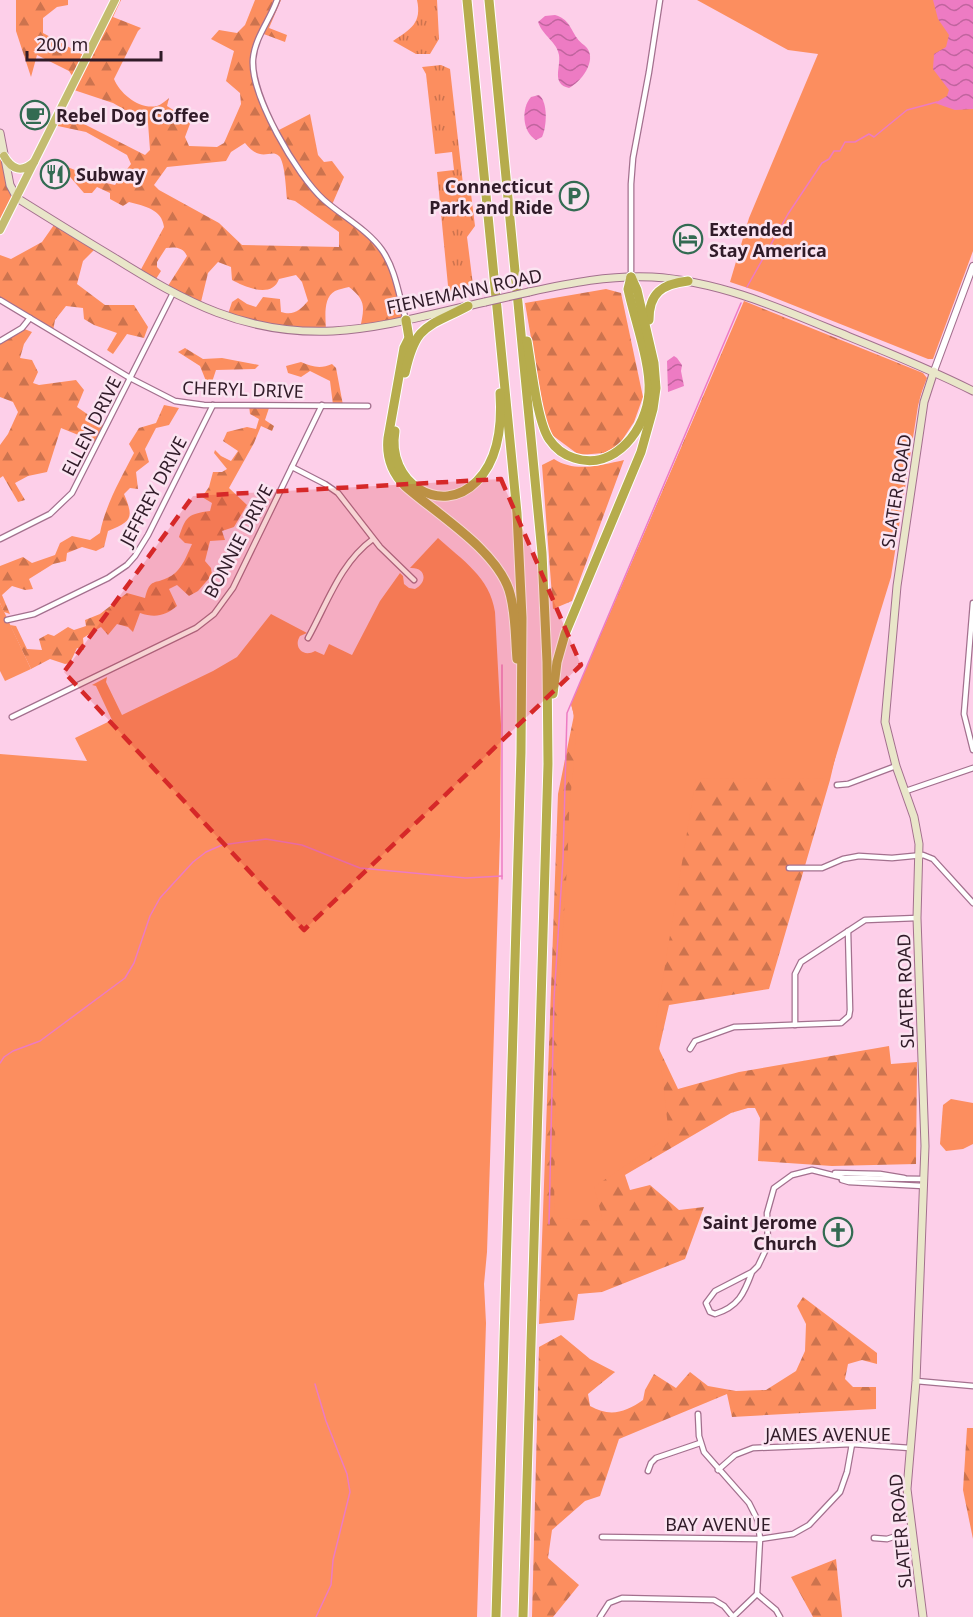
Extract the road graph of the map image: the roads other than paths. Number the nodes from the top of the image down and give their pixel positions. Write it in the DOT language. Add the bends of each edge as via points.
graph roads {
  1 [pos="115,0"];
  2 [pos="277,0"];
  3 [pos="467,0"];
  4 [pos="489,0"];
  5 [pos="660,0"];
  6 [pos="0,133"];
  7 [pos="4,156"];
  8 [pos="36,159"];
  9 [pos="16,198"];
  10 [pos="0,230"];
  11 [pos="973,266"];
  12 [pos="514,271"];
  13 [pos="631,277"];
  14 [pos="688,281"];
  15 [pos="173,293"];
  16 [pos="0,300"];
  17 [pos="468,306"];
  18 [pos="30,318"];
  19 [pos="406,320"];
  20 [pos="647,331"];
  21 [pos="0,341"];
  22 [pos="409,345"];
  23 [pos="502,355"];
  24 [pos="934,371"];
  25 [pos="130,378"];
  26 [pos="973,391"];
  27 [pos="213,405"];
  28 [pos="322,405"];
  29 [pos="368,406"];
  30 [pos="292,467"];
  31 [pos="373,538"];
  32 [pos="0,539"];
  33 [pos="414,580"];
  34 [pos="973,603"];
  35 [pos="7,620"];
  36 [pos="308,638"];
  37 [pos="522,706"];
  38 [pos="12,717"];
  39 [pos="548,726"];
  40 [pos="973,750"];
  41 [pos="896,766"];
  42 [pos="973,768"];
  43 [pos="837,785"];
  44 [pos="906,791"];
  45 [pos="919,855"];
  46 [pos="789,868"];
  47 [pos="973,903"];
  48 [pos="917,918"];
  49 [pos="848,931"];
  50 [pos="795,1025"];
  51 [pos="690,1049"];
  52 [pos="829,1174"];
  53 [pos="923,1183"];
  54 [pos="752,1272"];
  55 [pos="916,1381"];
  56 [pos="973,1386"];
  57 [pos="698,1414"];
  58 [pos="700,1443"];
  59 [pos="852,1444"];
  60 [pos="910,1448"];
  61 [pos="718,1470"];
  62 [pos="648,1471"];
  63 [pos="912,1531"];
  64 [pos="602,1537"];
  65 [pos="874,1538"];
  66 [pos="760,1539"];
  67 [pos="758,1594"];
  68 [pos="496,1617"];
  69 [pos="523,1617"];
  70 [pos="600,1617"];
  71 [pos="733,1617"];
  72 [pos="780,1617"];
  73 [pos="923,1617"];
  1 -- 8 [label="highway"];
  2 -- 19 [label="street" via="254,53 259,96 305,180 383,251"];
  3 -- 23 [label="highway"];
  4 -- 12 [label="highway"];
  5 -- 13 [label="street" via="633,158"];
  6 -- 7 [label="main road"];
  7 -- 8 [label="highway" via="19,169"];
  7 -- 9 [label="main road"];
  8 -- 9 [label="highway"];
  9 -- 10 [label="highway"];
  9 -- 15 [label="main road, FIENEMANN ROAD"];
  11 -- 24 [label="street"];
  12 -- 13 [label="highway" via="544,429 559,450 588,461 620,450 639,427 647,405 649,378 628,289"];
  12 -- 39 [label="highway" via="542,544"];
  13 -- 14 [label="main road, FIENEMANN ROAD"];
  13 -- 17 [label="main road, FIENEMANN ROAD, bridge" via="591,280"];
  13 -- 20 [label="highway"];
  14 -- 20 [label="highway" via="655,294 649,306"];
  14 -- 24 [label="main road, FIENEMANN ROAD" via="757,300"];
  15 -- 19 [label="main road, FIENEMANN ROAD" via="227,317 287,329 345,330"];
  15 -- 25 [label="street, ELLEN DRIVE"];
  16 -- 18 [label="street, CHERYL DRIVE"];
  17 -- 19 [label="main road, FIENEMANN ROAD"];
  17 -- 22 [label="highway" via="427,327"];
  18 -- 21 [label="street" via="22,328"];
  18 -- 25 [label="street, CHERYL DRIVE"];
  19 -- 22 [label="highway"];
  20 -- 39 [label="highway" via="656,382 650,425 562,642"];
  22 -- 23 [label="highway" via="394,455 409,482 439,495 471,486 490,461 500,428"];
  22 -- 37 [label="highway" via="404,348 388,438 390,465 405,486 482,550 502,576 512,603"];
  23 -- 37 [label="highway" via="518,535"];
  24 -- 26 [label="main road, FIENEMANN ROAD"];
  24 -- 41 [label="main road, SLATER ROAD" via="924,402 897,586 885,722"];
  25 -- 27 [label="street, CHERYL DRIVE" via="175,401"];
  25 -- 32 [label="street, ELLEN DRIVE" via="83,475 65,502 45,517"];
  27 -- 28 [label="street, CHERYL DRIVE"];
  27 -- 35 [label="street, JEFFREY DRIVE" via="148,535 127,565 44,609"];
  28 -- 29 [label="street, CHERYL DRIVE"];
  28 -- 30 [label="street, BONNIE DRIVE"];
  30 -- 31 [label="street" via="338,493"];
  30 -- 38 [label="street, BONNIE DRIVE" via="233,588 214,614 187,633"];
  31 -- 33 [label="street"];
  31 -- 36 [label="street" via="344,569"];
  34 -- 40 [label="street" via="964,714"];
  37 -- 68 [label="highway"];
  39 -- 69 [label="highway"];
  41 -- 43 [label="street"];
  41 -- 44 [label="main road, SLATER ROAD"];
  42 -- 44 [label="street"];
  44 -- 45 [label="main road, SLATER ROAD" via="918,830"];
  45 -- 46 [label="street" via="859,856 822,868"];
  45 -- 47 [label="street" via="933,859"];
  45 -- 48 [label="main road, SLATER ROAD"];
  48 -- 49 [label="street" via="865,920"];
  48 -- 53 [label="main road, SLATER ROAD"];
  49 -- 50 [label="street" via="801,962 795,974"];
  49 -- 50 [label="street" via="849,1016 841,1023"];
  50 -- 51 [label="street" via="734,1027 695,1041"];
  52 -- 53 [label="street" via="844,1178 905,1178"];
  52 -- 53 [label="street" via="849,1182"];
  52 -- 54 [label="street" via="812,1170 792,1175 774,1188 767,1214 768,1245"];
  53 -- 55 [label="main road, SLATER ROAD"];
  54 -- 54 [label="street" via="711,1294 706,1303 710,1312 715,1314 734,1306"];
  55 -- 56 [label="street"];
  55 -- 60 [label="main road, SLATER ROAD"];
  57 -- 58 [label="street"];
  58 -- 61 [label="street"];
  58 -- 62 [label="street" via="656,1458"];
  59 -- 60 [label="street, JAMES AVENUE"];
  59 -- 61 [label="street, JAMES AVENUE" via="753,1448 735,1455"];
  59 -- 66 [label="street, BAY AVENUE" via="840,1492 809,1525 793,1534"];
  60 -- 63 [label="main road, SLATER ROAD" via="907,1489"];
  61 -- 66 [label="street" via="753,1510"];
  63 -- 65 [label="street" via="887,1539"];
  63 -- 73 [label="main road, SLATER ROAD"];
  64 -- 66 [label="street, BAY AVENUE"];
  66 -- 67 [label="street"];
  67 -- 71 [label="street"];
  67 -- 72 [label="street"];
  70 -- 71 [label="street" via="609,1603 622,1598 714,1600"];
}
